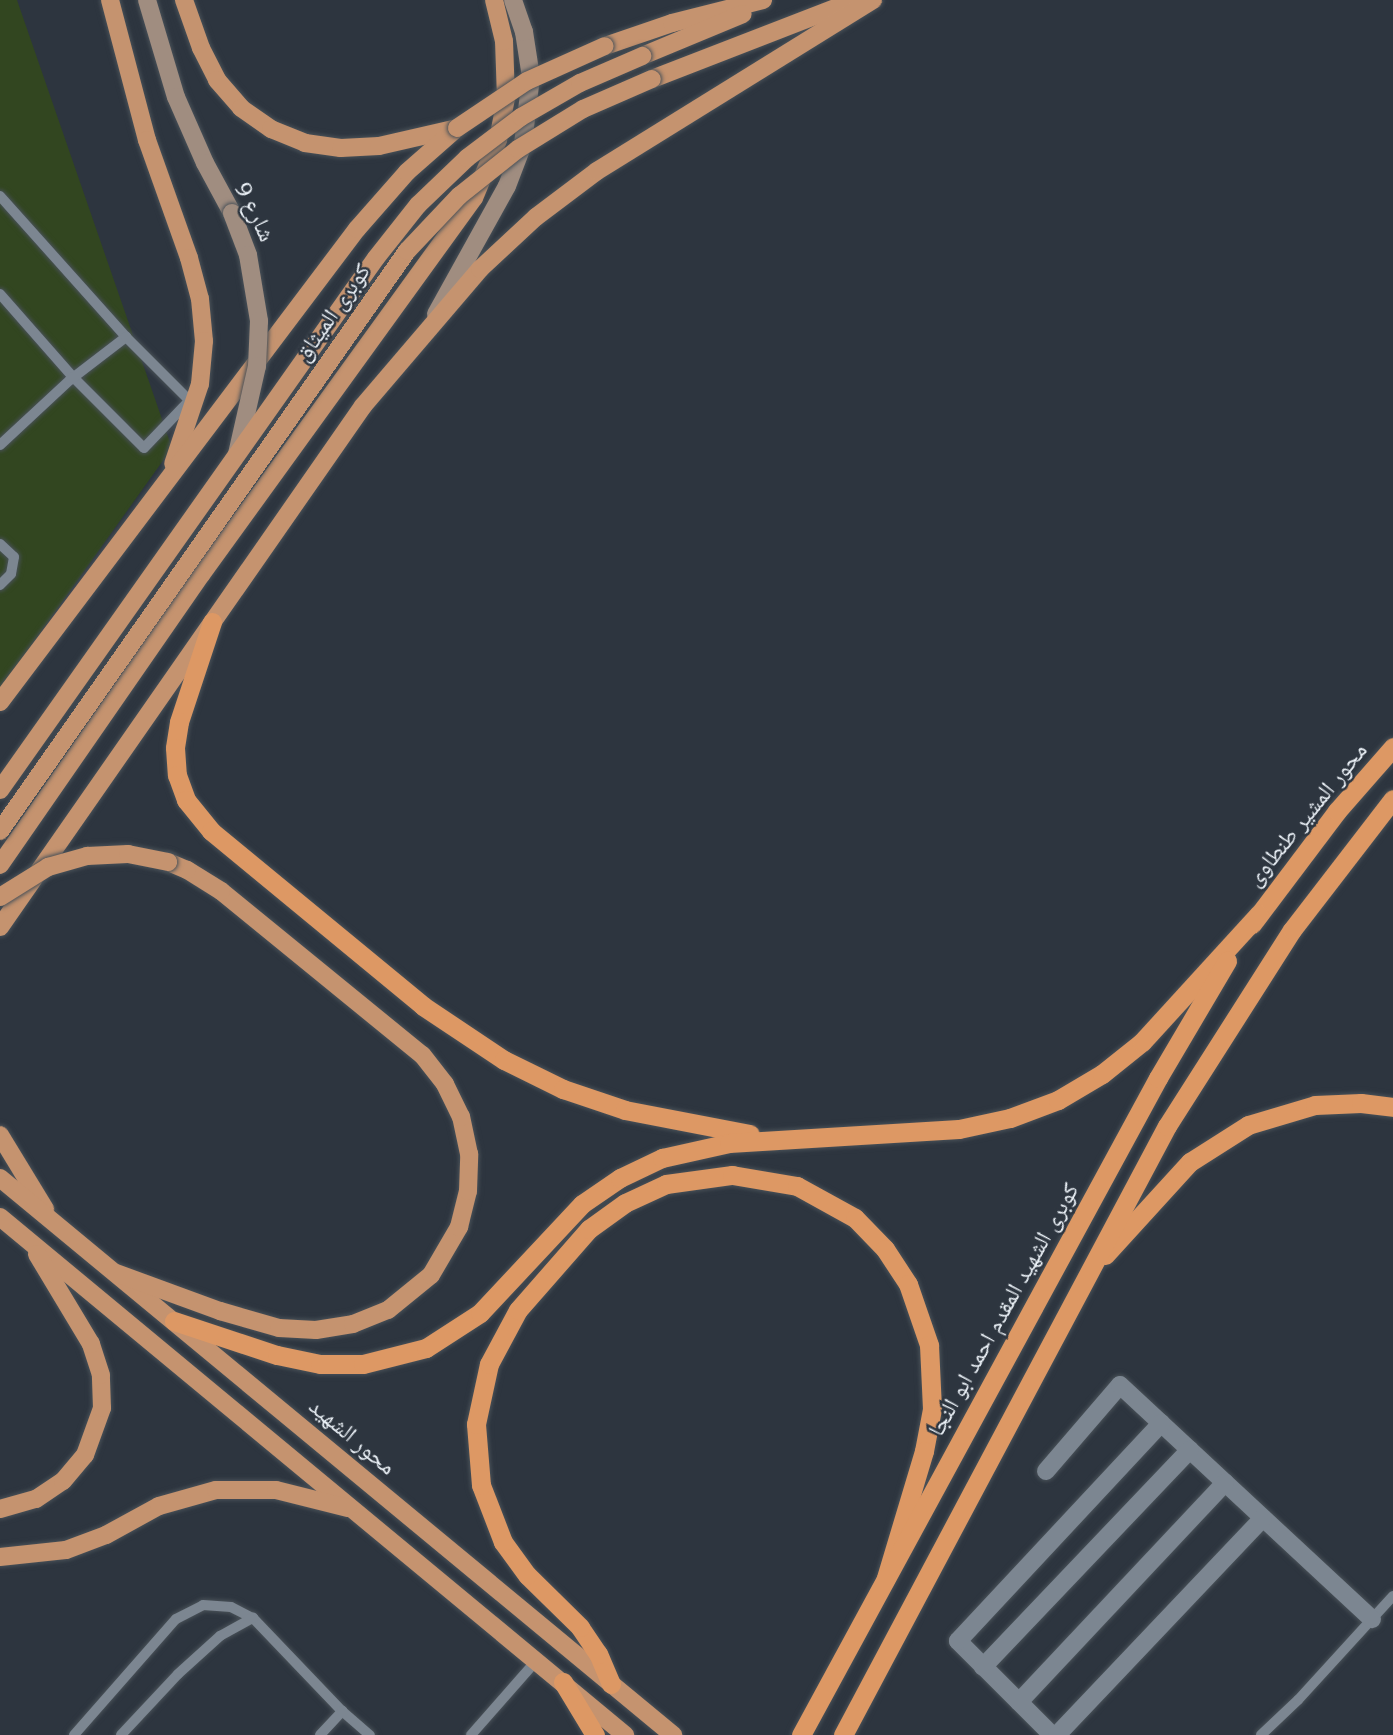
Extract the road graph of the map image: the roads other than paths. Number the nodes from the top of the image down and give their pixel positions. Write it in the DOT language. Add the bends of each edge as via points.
graph roads {
  1 [pos="110,0"];
  2 [pos="147,0"];
  3 [pos="184,0"];
  4 [pos="494,0"];
  5 [pos="513,0"];
  6 [pos="763,0"];
  7 [pos="775,0"];
  8 [pos="856,0"];
  9 [pos="873,0"];
  10 [pos="457,128"];
  11 [pos="0,196"];
  12 [pos="0,294"];
  13 [pos="429,326"];
  14 [pos="126,337"];
  15 [pos="73,377"];
  16 [pos="192,403"];
  17 [pos="0,445"];
  18 [pos="237,454"];
  19 [pos="166,483"];
  20 [pos="0,544"];
  21 [pos="0,585"];
  22 [pos="212,622"];
  23 [pos="0,702"];
  24 [pos="1393,747"];
  25 [pos="0,790"];
  26 [pos="1393,799"];
  27 [pos="0,831"];
  28 [pos="0,865"];
  29 [pos="0,897"];
  30 [pos="1259,914"];
  31 [pos="0,928"];
  32 [pos="1393,1107"];
  33 [pos="0,1135"];
  34 [pos="782,1140"];
  35 [pos="0,1178"];
  36 [pos="0,1217"];
  37 [pos="52,1221"];
  38 [pos="30,1242"];
  39 [pos="116,1273"];
  40 [pos="1083,1279"];
  41 [pos="174,1321"];
  42 [pos="1161,1423"];
  43 [pos="1190,1450"];
  44 [pos="1046,1471"];
  45 [pos="1225,1482"];
  46 [pos="0,1509"];
  47 [pos="356,1511"];
  48 [pos="1263,1518"];
  49 [pos="0,1558"];
  50 [pos="886,1578"];
  51 [pos="1393,1596"];
  52 [pos="253,1618"];
  53 [pos="1372,1619"];
  54 [pos="537,1660"];
  55 [pos="984,1667"];
  56 [pos="563,1682"];
  57 [pos="611,1684"];
  58 [pos="1019,1702"];
  59 [pos="342,1711"];
  60 [pos="74,1735"];
  61 [pos="121,1735"];
  62 [pos="320,1735"];
  63 [pos="370,1735"];
  64 [pos="471,1735"];
  65 [pos="595,1735"];
  66 [pos="625,1735"];
  67 [pos="673,1735"];
  68 [pos="801,1735"];
  69 [pos="843,1735"];
  70 [pos="1055,1735"];
  71 [pos="1261,1735"];
  1 -- 16 [label="main road" via="132,91 200,299 204,341"];
  2 -- 18 [label="main road, شارع 9, bridge" via="176,97 232,213 251,266 259,321 257,366"];
  3 -- 10 [label="main road" via="218,80 241,108 279,133 322,147 360,148"];
  4 -- 28 [label="main road" via="504,41 506,98 495,150 474,198 201,575"];
  5 -- 13 [label="main road" via="530,66 523,144 507,186"];
  6 -- 10 [label="main road, bridge" via="605,46 527,81"];
  7 -- 18 [label="main road, كوبرى الميثاق, bridge" via="580,83 521,117 442,181 376,258"];
  8 -- 27 [label="main road, كوبرى الميثاق, bridge" via="583,110 518,149 468,188 384,281"];
  9 -- 13 [label="main road" via="566,193 498,251"];
  10 -- 19 [label="main road" via="407,172 357,229"];
  11 -- 14 [label="lane"];
  12 -- 15 [label="lane"];
  13 -- 22 [label="main road" via="363,406"];
  14 -- 15 [label="lane"];
  14 -- 16 [label="lane"];
  15 -- 16 [label="lane" via="144,448"];
  15 -- 17 [label="lane"];
  16 -- 19 [label="main road"];
  18 -- 25 [label="main road, كوبرى الميثاق, bridge"];
  19 -- 23 [label="main road"];
  20 -- 21 [label="lane" via="14,557 11,574"];
  22 -- 31 [label="main road"];
  22 -- 34 [label="highway" via="175,748 177,775 186,800 211,831 423,1006 504,1060 625,1110"];
  24 -- 30 [label="highway, محور المشير طنطاوى" via="1329,821"];
  26 -- 40 [label="highway" via="1292,930 1179,1106"];
  29 -- 39 [label="main road, bridge" via="48,867 87,856 128,854 187,870 221,891 428,1062 461,1117 469,1154 468,1191 456,1235 431,1275 387,1310 353,1324 316,1330 279,1328"];
  30 -- 34 [label="highway" via="1142,1042 1102,1074 1058,1100 1010,1118 960,1129"];
  30 -- 50 [label="highway, كوبرى الشهيد المقدم احمد ابو النجا" via="1189,1022"];
  32 -- 40 [label="highway" via="1315,1105 1270,1116 1228,1135 1174,1178"];
  33 -- 37 [label="main road"];
  34 -- 41 [label="highway" via="695,1149 662,1158 620,1178 565,1219 480,1313 445,1338 405,1356 363,1364 320,1364 277,1355"];
  35 -- 37 [label="main road, محور الشهيد"];
  36 -- 38 [label="main road"];
  37 -- 39 [label="main road, محور الشهيد"];
  38 -- 46 [label="main road" via="91,1344 101,1375 102,1409 85,1455 63,1481 36,1499"];
  38 -- 47 [label="main road"];
  39 -- 41 [label="main road, محور الشهيد"];
  40 -- 69 [label="highway"];
  41 -- 57 [label="main road, محور الشهيد"];
  42 -- 43 [label="street"];
  42 -- 44 [label="street" via="1120,1385"];
  42 -- 55 [label="street" via="958,1641"];
  43 -- 45 [label="street"];
  43 -- 55 [label="street"];
  45 -- 48 [label="street"];
  45 -- 58 [label="street"];
  47 -- 49 [label="main road" via="276,1490 216,1490 159,1506 76,1547"];
  47 -- 54 [label="main road"];
  48 -- 53 [label="street"];
  48 -- 70 [label="street"];
  50 -- 57 [label="highway" via="929,1430 933,1387 929,1345 917,1304 885,1249 855,1218 817,1195 775,1180 732,1175 687,1179 645,1192 582,1237 518,1310 497,1345 483,1384 476,1424 477,1465 487,1504 514,1559 580,1627"];
  50 -- 68 [label="highway, كوبرى الشهيد المقدم احمد ابو النجا"];
  51 -- 53 [label="lane"];
  52 -- 59 [label="lane"];
  52 -- 60 [label="lane" via="231,1607 203,1605 176,1619"];
  52 -- 61 [label="lane" via="220,1636"];
  53 -- 71 [label="lane"];
  54 -- 56 [label="main road"];
  54 -- 64 [label="lane"];
  55 -- 58 [label="street"];
  56 -- 65 [label="highway"];
  56 -- 66 [label="main road"];
  57 -- 67 [label="main road, محور الشهيد"];
  58 -- 70 [label="street"];
  59 -- 62 [label="lane"];
  59 -- 63 [label="lane"];
}
